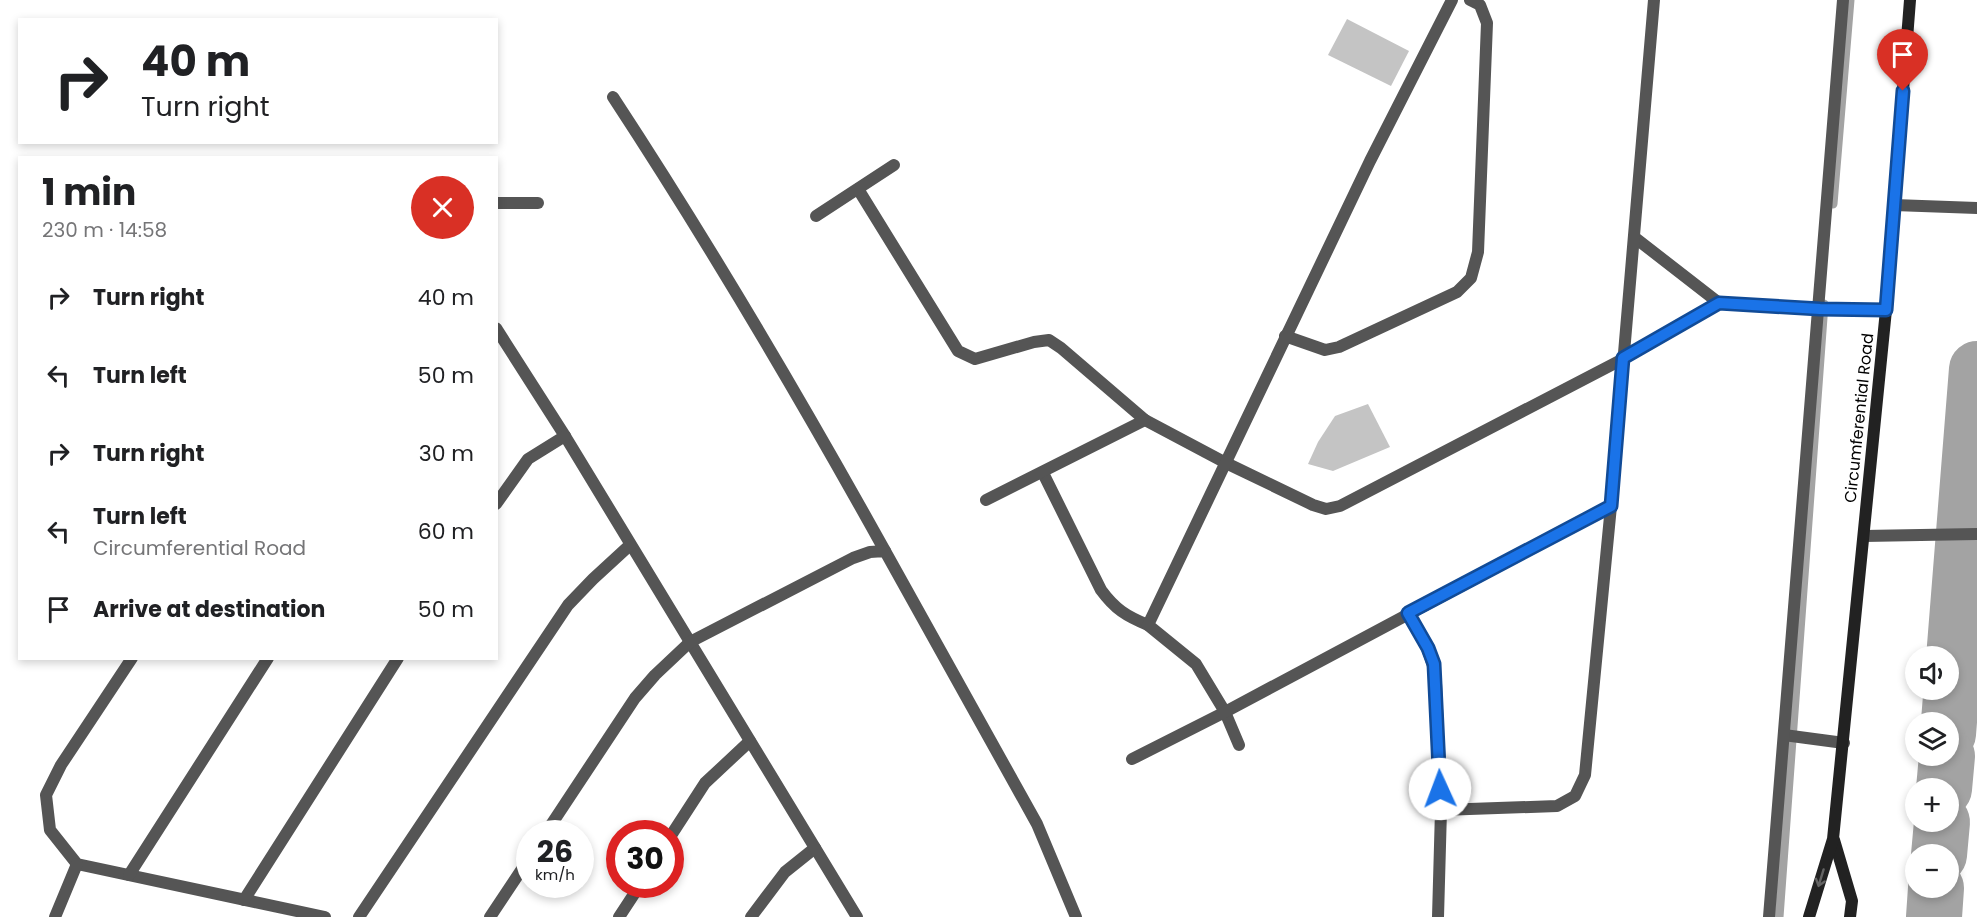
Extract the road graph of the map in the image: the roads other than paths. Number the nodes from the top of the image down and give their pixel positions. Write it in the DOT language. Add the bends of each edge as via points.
graph roads {
  1 [pos="1452,0"];
  2 [pos="1470,0"];
  3 [pos="1654,0"];
  4 [pos="1843,0"];
  5 [pos="1910,0"];
  6 [pos="613,97"];
  7 [pos="894,165"];
  8 [pos="858,189"];
  9 [pos="498,203"];
  10 [pos="538,203"];
  11 [pos="1894,205"];
  12 [pos="1977,208"];
  13 [pos="816,216"];
  14 [pos="1634,237"];
  15 [pos="1719,303"];
  16 [pos="1819,309"];
  17 [pos="1886,310"];
  18 [pos="498,333"];
  19 [pos="1285,336"];
  20 [pos="1623,358"];
  21 [pos="1145,420"];
  22 [pos="565,436"];
  23 [pos="1226,463"];
  24 [pos="1043,473"];
  25 [pos="986,500"];
  26 [pos="498,501"];
  27 [pos="1611,506"];
  28 [pos="1977,534"];
  29 [pos="1864,536"];
  30 [pos="630,545"];
  31 [pos="885,551"];
  32 [pos="1408,613"];
  33 [pos="1148,625"];
  34 [pos="690,642"];
  35 [pos="131,660"];
  36 [pos="267,660"];
  37 [pos="397,660"];
  38 [pos="1225,712"];
  39 [pos="1785,735"];
  40 [pos="750,741"];
  41 [pos="1844,743"];
  42 [pos="1239,745"];
  43 [pos="1132,759"];
  44 [pos="1441,810"];
  45 [pos="554,820"];
  46 [pos="681,820"];
  47 [pos="1833,839"];
  48 [pos="815,848"];
  49 [pos="77,864"];
  50 [pos="129,875"];
  51 [pos="516,878"];
  52 [pos="631,898"];
  53 [pos="244,900"];
  54 [pos="55,917"];
  55 [pos="325,917"];
  56 [pos="359,917"];
  57 [pos="490,917"];
  58 [pos="619,917"];
  59 [pos="751,917"];
  60 [pos="857,917"];
  61 [pos="1076,917"];
  62 [pos="1438,917"];
  63 [pos="1769,917"];
  64 [pos="1809,917"];
  65 [pos="1850,917"];
  1 -- 19 [label="street"];
  2 -- 19 [label="street" via="1480,5 1487,23 1478,252 1471,278 1457,292 1339,347 1325,350"];
  3 -- 14 [label="street"];
  4 -- 16 [label="street"];
  5 -- 11 [label="main road, Circumferential Road"];
  6 -- 31 [label="street" via="805,406"];
  7 -- 8 [label="street"];
  8 -- 13 [label="street"];
  8 -- 21 [label="street" via="958,351 975,359 1049,340"];
  9 -- 10 [label="street"];
  11 -- 12 [label="street"];
  11 -- 17 [label="main road, Circumferential Road"];
  14 -- 15 [label="street"];
  14 -- 20 [label="street"];
  15 -- 16 [label="street"];
  15 -- 20 [label="street"];
  16 -- 17 [label="street"];
  16 -- 39 [label="street"];
  17 -- 29 [label="main road, Circumferential Road"];
  18 -- 22 [label="street"];
  19 -- 23 [label="street"];
  20 -- 23 [label="street" via="1340,506 1326,509 1313,505"];
  20 -- 27 [label="street"];
  21 -- 23 [label="street"];
  21 -- 24 [label="street"];
  22 -- 26 [label="street" via="528,459"];
  22 -- 30 [label="street"];
  23 -- 33 [label="street"];
  24 -- 25 [label="street"];
  24 -- 33 [label="street" via="1101,590 1126,616"];
  27 -- 32 [label="street"];
  27 -- 44 [label="street" via="1589,751 1585,775 1575,796 1557,806 1539,808"];
  28 -- 29 [label="street"];
  29 -- 41 [label="main road, Circumferential Road"];
  30 -- 34 [label="street"];
  30 -- 56 [label="street" via="568,605"];
  31 -- 34 [label="street" via="853,558"];
  31 -- 61 [label="street" via="1037,824"];
  32 -- 38 [label="street"];
  32 -- 44 [label="street" via="1434,664"];
  33 -- 38 [label="street" via="1196,664"];
  34 -- 40 [label="street"];
  34 -- 45 [label="street" via="635,698"];
  35 -- 49 [label="street" via="45,795 50,830"];
  36 -- 50 [label="street"];
  37 -- 53 [label="street"];
  38 -- 42 [label="street"];
  38 -- 43 [label="street"];
  39 -- 41 [label="street"];
  39 -- 63 [label="street"];
  40 -- 46 [label="street" via="705,783"];
  40 -- 48 [label="street"];
  41 -- 47 [label="main road, Circumferential Road"];
  44 -- 62 [label="street"];
  47 -- 64 [label="main road, Circumferential Road, one-way"];
  47 -- 65 [label="main road, Circumferential Road" via="1852,901"];
  48 -- 59 [label="street" via="785,872"];
  48 -- 60 [label="street"];
  49 -- 50 [label="street"];
  49 -- 54 [label="street"];
  50 -- 53 [label="street"];
  51 -- 57 [label="street"];
  52 -- 58 [label="street"];
  53 -- 55 [label="street"];
}
